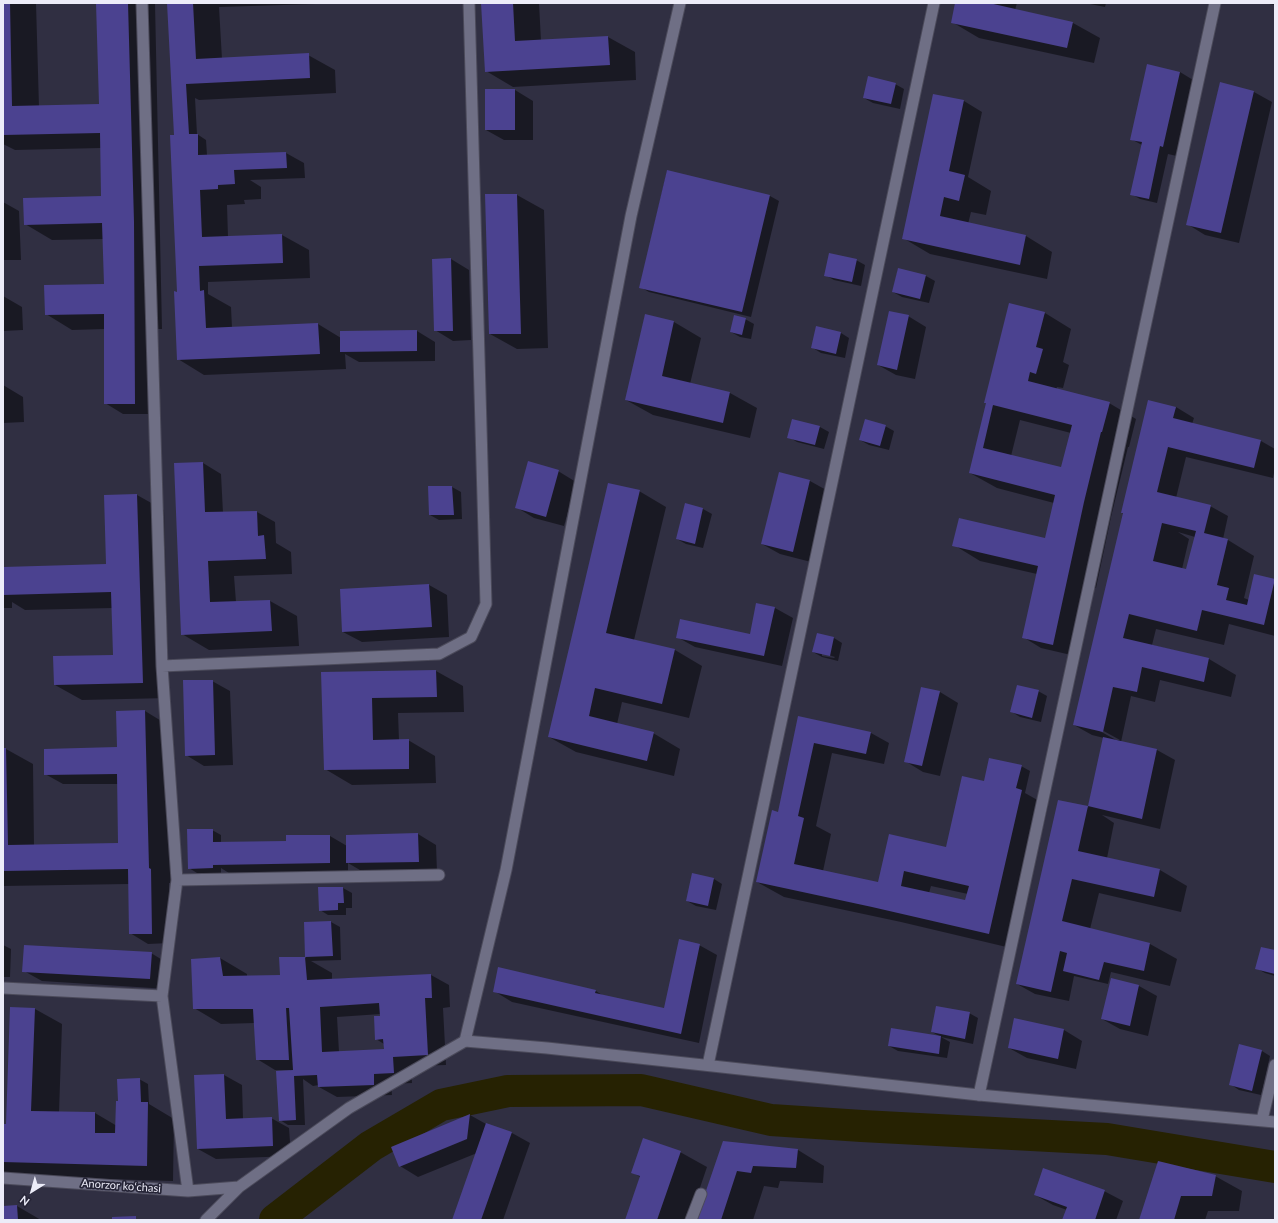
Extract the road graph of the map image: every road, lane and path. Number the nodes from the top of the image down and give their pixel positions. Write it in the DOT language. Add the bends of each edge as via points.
graph roads {
  1 [pos="142,3"];
  2 [pos="469,3"];
  3 [pos="680,3"];
  4 [pos="934,3"];
  5 [pos="1215,3"];
  6 [pos="162,666"];
  7 [pos="439,875"];
  8 [pos="177,880"];
  9 [pos="3,988"];
  10 [pos="162,996"];
  11 [pos="465,1041"];
  12 [pos="708,1065"];
  13 [pos="1275,1066"];
  14 [pos="979,1095"];
  15 [pos="1262,1120"];
  16 [pos="1275,1122"];
  17 [pos="3,1178"];
  18 [pos="239,1187"];
  19 [pos="188,1190"];
  20 [pos="701,1194"];
  21 [pos="206,1220"];
  22 [pos="692,1220"];
  1 -- 6 [label="street"];
  2 -- 6 [label="street" via="486,604 471,637 439,654"];
  3 -- 11 [label="street" via="631,216 506,870"];
  4 -- 12 [label="street"];
  5 -- 14 [label="street"];
  6 -- 8 [label="street"];
  7 -- 8 [label="street"];
  8 -- 10 [label="street"];
  9 -- 10 [label="street"];
  10 -- 19 [label="street"];
  11 -- 12 [label="street"];
  11 -- 18 [label="street" via="349,1108"];
  12 -- 14 [label="street"];
  13 -- 15 [label="street"];
  14 -- 15 [label="street"];
  15 -- 16 [label="street"];
  17 -- 19 [label="street, Anorzor koʻchasi"];
  18 -- 19 [label="street, Anorzor koʻchasi"];
  18 -- 21 [label="street"];
  20 -- 22 [label="street"];
}
